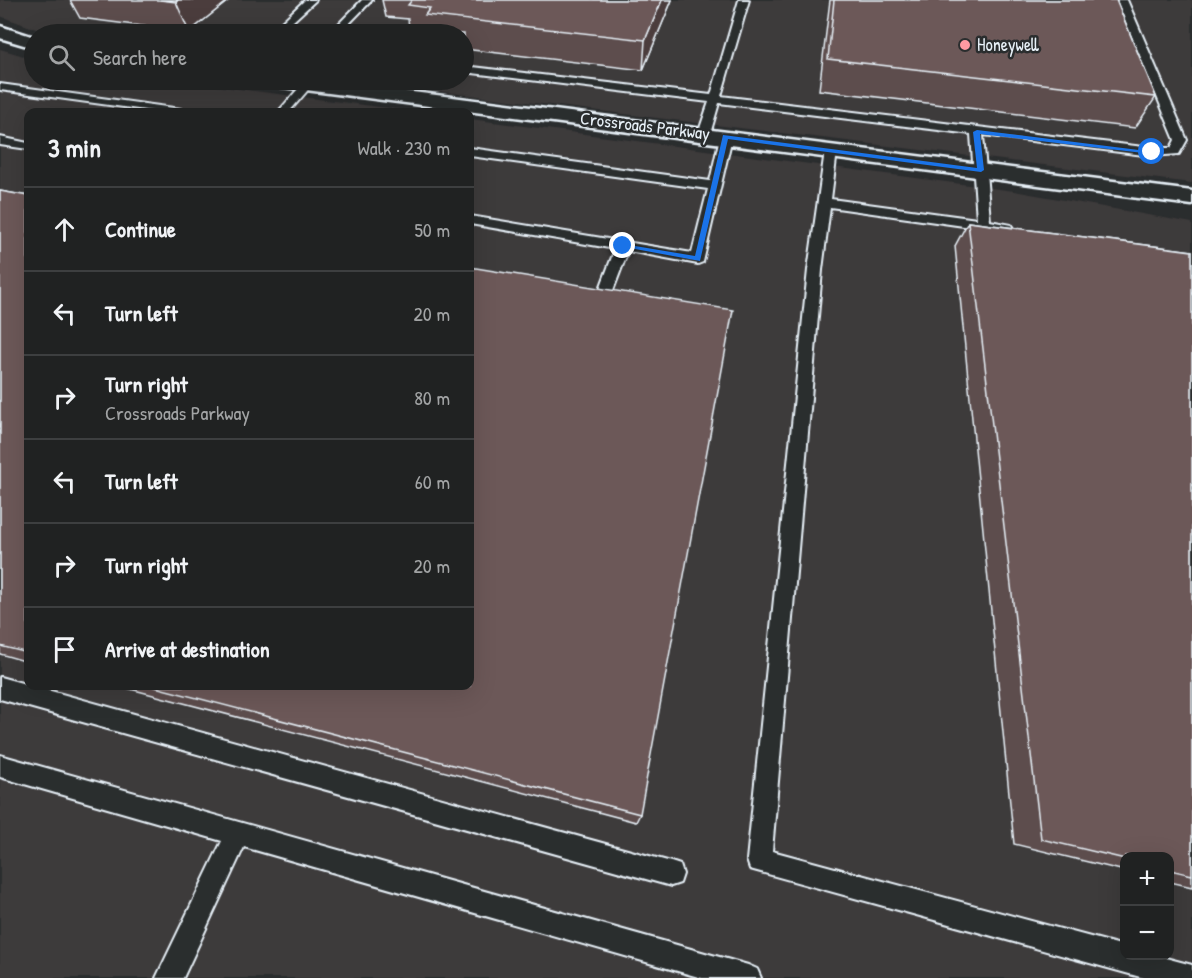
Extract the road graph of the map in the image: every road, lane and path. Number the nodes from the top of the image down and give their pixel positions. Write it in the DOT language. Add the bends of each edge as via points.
graph roads {
  1 [pos="311,0"];
  2 [pos="367,0"];
  3 [pos="744,0"];
  4 [pos="1122,0"];
  5 [pos="285,24"];
  6 [pos="344,24"];
  7 [pos="0,32"];
  8 [pos="24,40"];
  9 [pos="474,70"];
  10 [pos="0,87"];
  11 [pos="289,90"];
  12 [pos="361,90"];
  13 [pos="715,99"];
  14 [pos="152,108"];
  15 [pos="284,108"];
  16 [pos="977,132"];
  17 [pos="704,134"];
  18 [pos="726,137"];
  19 [pos="0,141"];
  20 [pos="24,145"];
  21 [pos="831,151"];
  22 [pos="474,153"];
  23 [pos="981,170"];
  24 [pos="716,186"];
  25 [pos="1192,198"];
  26 [pos="824,202"];
  27 [pos="474,221"];
  28 [pos="984,224"];
  29 [pos="1018,230"];
  30 [pos="623,246"];
  31 [pos="599,310"];
  32 [pos="0,688"];
  33 [pos="0,766"];
  34 [pos="238,833"];
  35 [pos="671,874"];
  36 [pos="169,978"];
  37 [pos="748,978"];
  38 [pos="1192,978"];
  1 -- 5 [label="lane"];
  2 -- 6 [label="lane"];
  3 -- 13 [label="lane"];
  4 -- 16 [label="lane" via="1181,140 1175,151 1152,152"];
  7 -- 8 [label="street"];
  9 -- 13 [label="lane"];
  10 -- 14 [label="lane"];
  11 -- 15 [label="lane"];
  12 -- 17 [label="street, Crossroads Parkway"];
  13 -- 16 [label="lane"];
  13 -- 17 [label="lane"];
  16 -- 23 [label="lane"];
  17 -- 18 [label="street, Crossroads Parkway"];
  18 -- 21 [label="street, Crossroads Parkway"];
  18 -- 24 [label="lane"];
  19 -- 20 [label="lane"];
  21 -- 23 [label="street, Crossroads Parkway"];
  21 -- 26 [label="lane"];
  22 -- 24 [label="lane"];
  23 -- 25 [label="street, Crossroads Parkway"];
  23 -- 28 [label="lane"];
  24 -- 30 [label="lane" via="698,259"];
  26 -- 28 [label="lane"];
  26 -- 38 [label="lane" via="759,860"];
  27 -- 30 [label="lane"];
  28 -- 29 [label="lane"];
  30 -- 31 [label="lane"];
  32 -- 35 [label="lane"];
  33 -- 34 [label="lane"];
  34 -- 36 [label="lane"];
  34 -- 37 [label="lane"];
}
